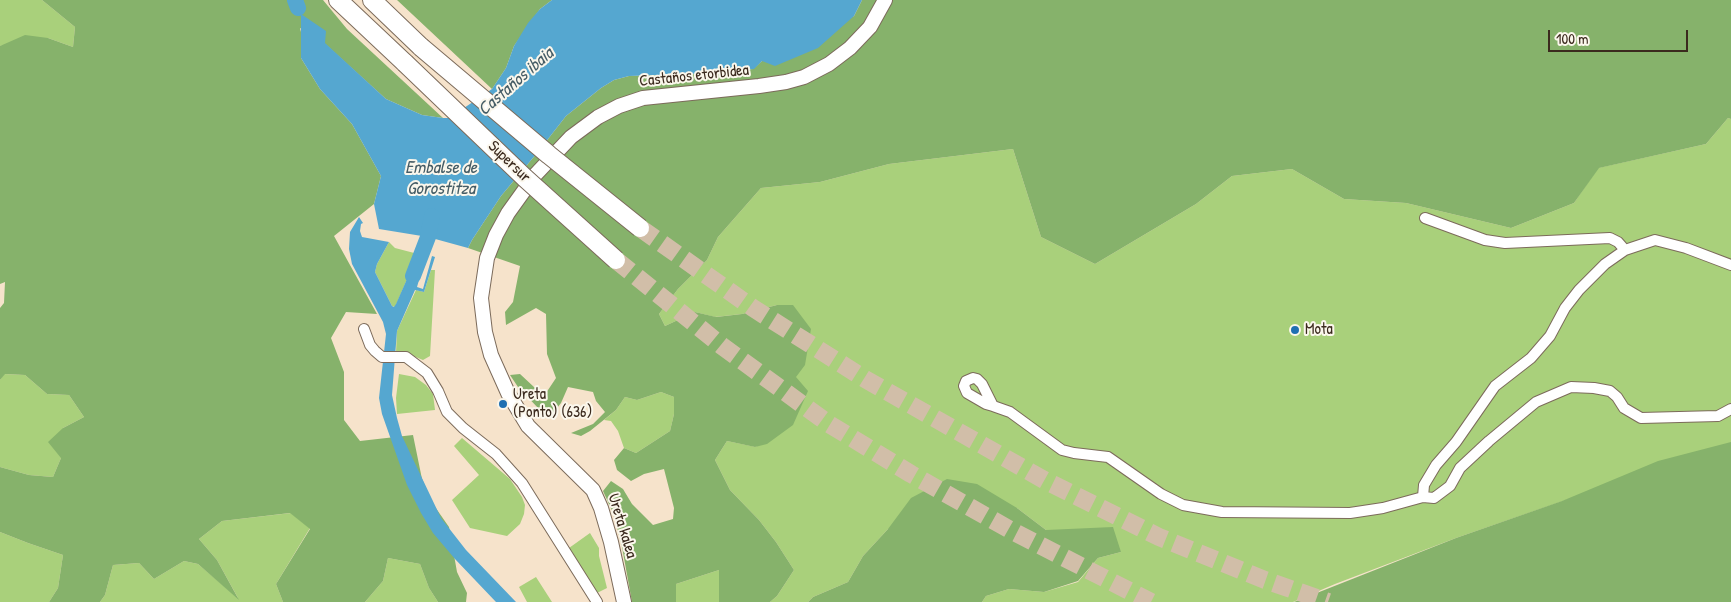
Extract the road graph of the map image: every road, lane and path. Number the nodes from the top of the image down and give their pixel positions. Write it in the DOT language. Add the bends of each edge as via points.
graph roads {
  1 [pos="338,0"];
  2 [pos="372,0"];
  3 [pos="885,0"];
  4 [pos="1425,218"];
  5 [pos="640,228"];
  6 [pos="1625,250"];
  7 [pos="487,258"];
  8 [pos="616,260"];
  9 [pos="1731,265"];
  10 [pos="364,329"];
  11 [pos="993,406"];
  12 [pos="1731,409"];
  13 [pos="1423,497"];
  14 [pos="597,602"];
  15 [pos="624,602"];
  1 -- 8 [label="highway, Supersur, bridge"];
  2 -- 5 [label="highway, Supersur, bridge" via="421,47"];
  3 -- 7 [label="street, Castaños etorbidea" via="870,27 850,48 804,77 760,86 643,98 598,117 571,137 536,174 508,213"];
  4 -- 6 [label="street" via="1485,240 1514,243 1610,238"];
  6 -- 9 [label="street" via="1655,240"];
  6 -- 13 [label="street" via="1605,264 1579,290 1550,336 1531,358 1495,386 1436,465 1424,485"];
  7 -- 15 [label="street, Ureta kalea" via="482,284 482,312 491,355 508,394 528,426 593,490 611,542"];
  10 -- 14 [label="street" via="370,345 382,357 406,357 427,373 447,412 496,454 522,483"];
  11 -- 13 [label="street" via="1010,412 1062,450 1108,457 1161,494 1183,505 1222,512 1350,512 1383,508"];
  12 -- 13 [label="street" via="1718,416 1641,418 1624,408 1610,391 1571,388 1536,402 1460,468 1450,486 1434,498"];
}
